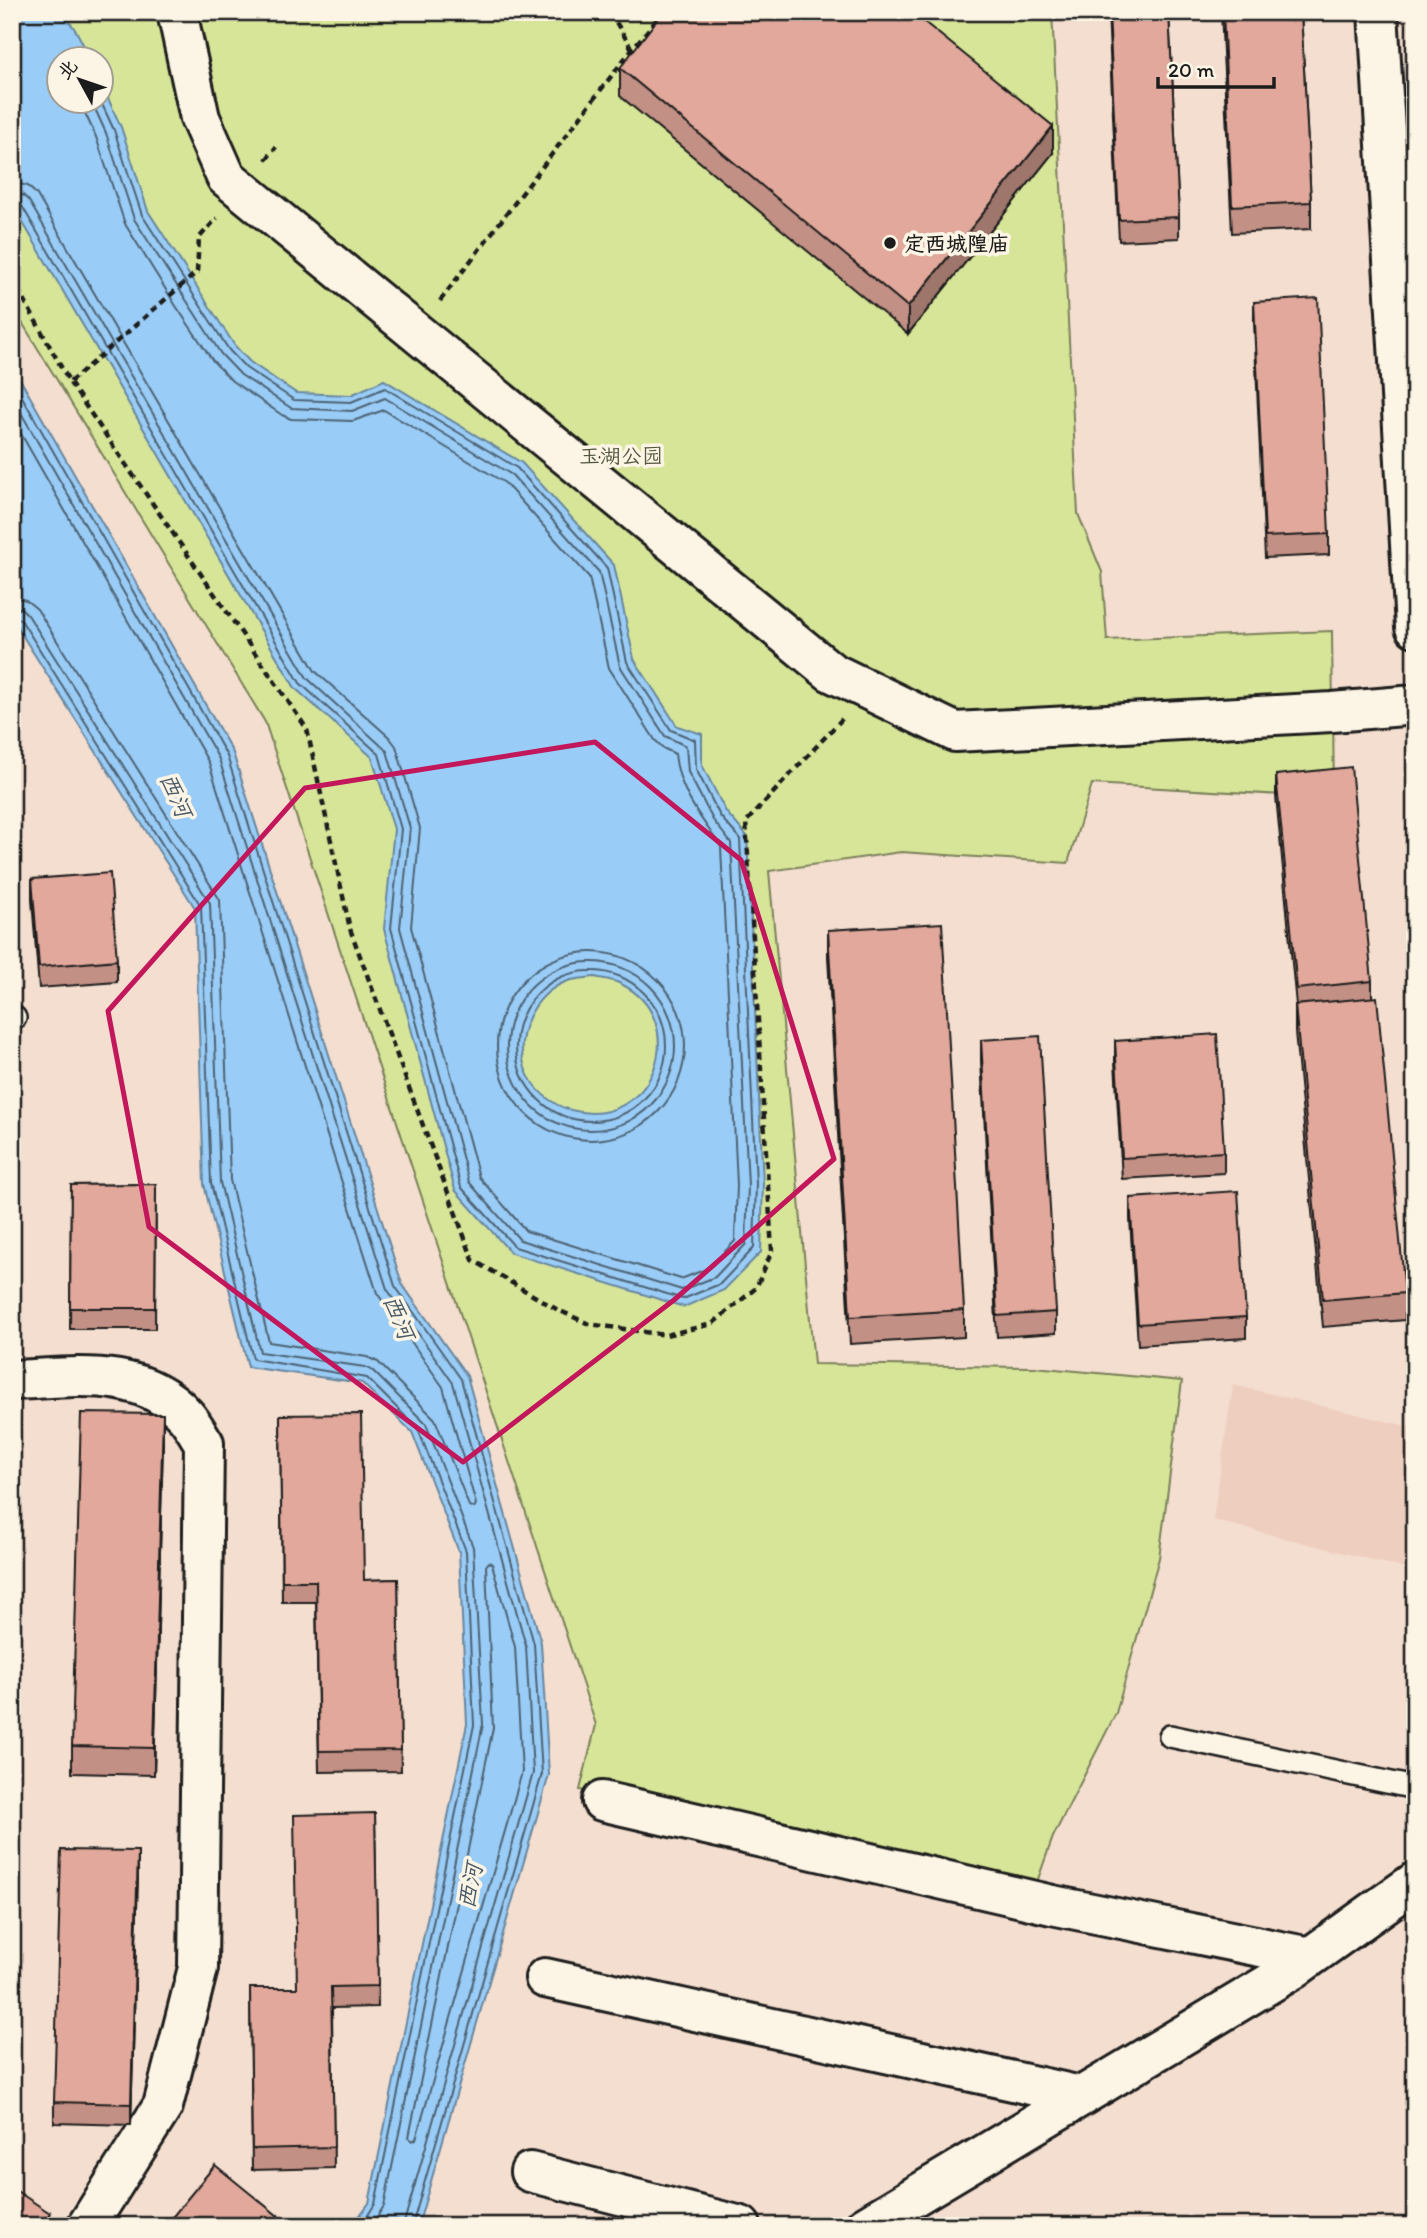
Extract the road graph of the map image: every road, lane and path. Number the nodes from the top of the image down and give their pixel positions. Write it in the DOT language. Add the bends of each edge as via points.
graph roads {
  1 [pos="177,12"];
  2 [pos="610,12"];
  3 [pos="663,12"];
  4 [pos="1378,12"];
  5 [pos="632,49"];
  6 [pos="241,189"];
  7 [pos="12,278"];
  8 [pos="416,332"];
  9 [pos="70,383"];
  10 [pos="1415,628"];
  11 [pos="869,690"];
  12 [pos="1415,705"];
  13 [pos="12,1380"];
  14 [pos="1170,1736"];
  15 [pos="1415,1788"];
  16 [pos="602,1801"];
  17 [pos="1415,1882"];
  18 [pos="1310,1957"];
  19 [pos="545,1978"];
  20 [pos="1082,2096"];
  21 [pos="530,2172"];
  22 [pos="88,2226"];
  23 [pos="741,2226"];
  24 [pos="865,2226"];
  1 -- 6 [label="street" via="200,118 226,177"];
  2 -- 5 [label="path"];
  3 -- 5 [label="path"];
  4 -- 10 [label="street"];
  5 -- 8 [label="path"];
  6 -- 8 [label="street"];
  6 -- 9 [label="path" via="199,238 197,272"];
  7 -- 9 [label="path"];
  8 -- 11 [label="street" via="831,672"];
  9 -- 11 [label="path" via="307,729 350,929 473,1260 589,1324 666,1335 712,1324 756,1287 772,1251 746,822"];
  11 -- 12 [label="street" via="955,732"];
  13 -- 22 [label="street" via="102,1376 133,1381 162,1395 186,1416 204,1443 198,1968 163,2106"];
  14 -- 15 [label="lane"];
  16 -- 18 [label="street" via="1052,1905"];
  17 -- 18 [label="street"];
  18 -- 20 [label="street"];
  19 -- 20 [label="street"];
  20 -- 24 [label="street"];
  21 -- 23 [label="street"];
}
